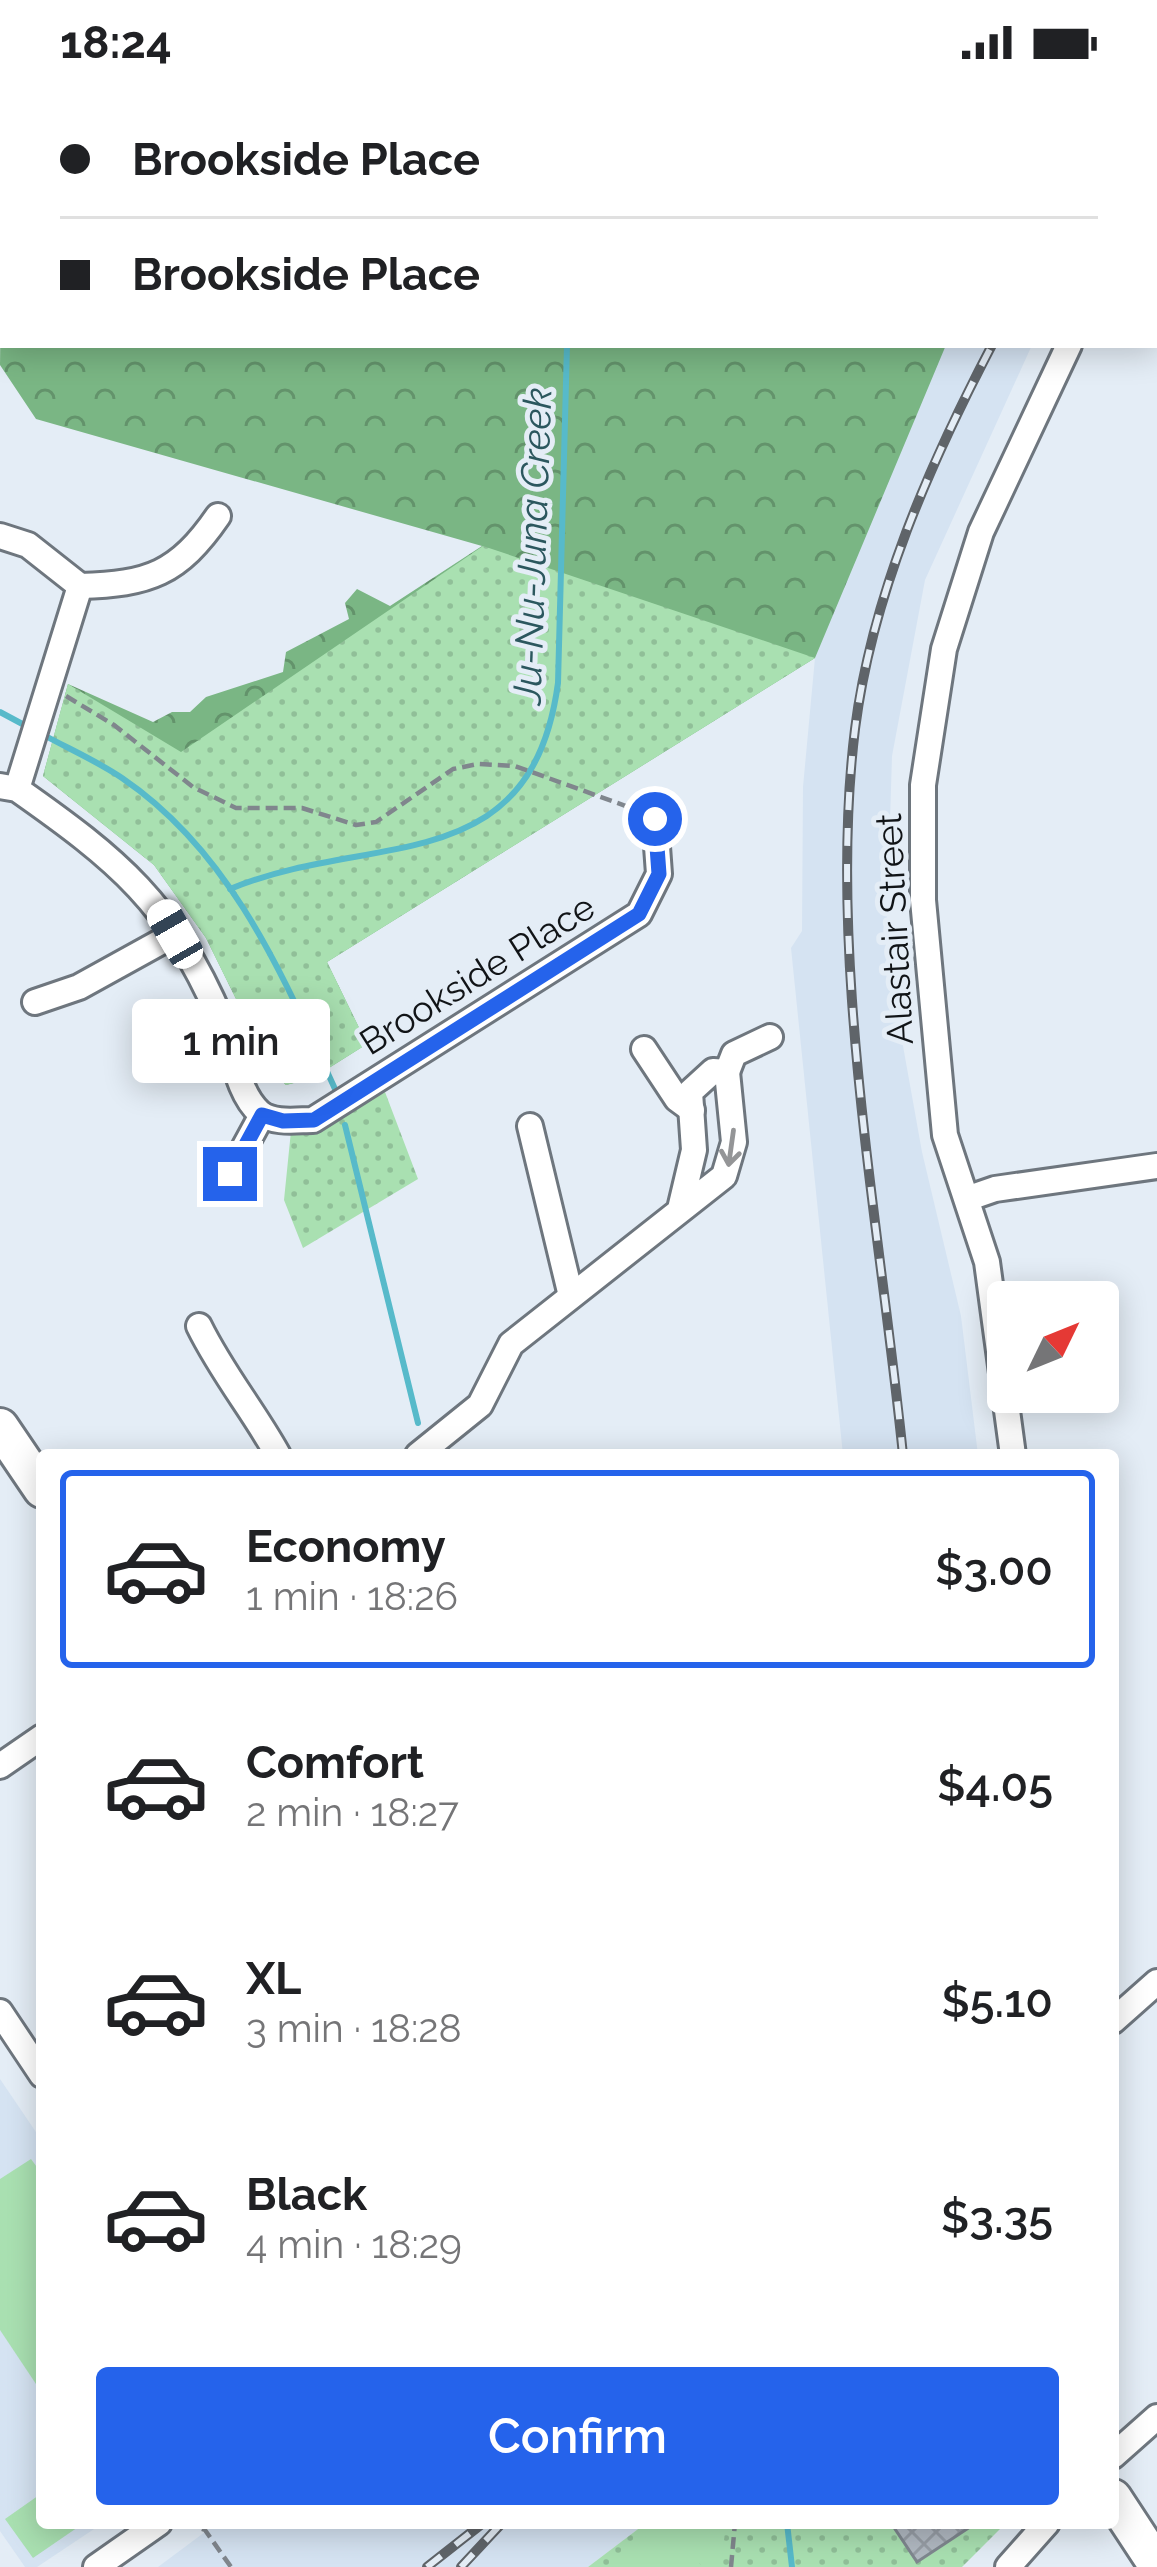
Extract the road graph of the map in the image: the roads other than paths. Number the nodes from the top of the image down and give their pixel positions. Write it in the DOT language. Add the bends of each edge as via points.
graph roads {
  1 [pos="1068,348"];
  2 [pos="218,516"];
  3 [pos="0,536"];
  4 [pos="80,586"];
  5 [pos="9,787"];
  6 [pos="655,819"];
  7 [pos="175,934"];
  8 [pos="35,1002"];
  9 [pos="770,1037"];
  10 [pos="644,1049"];
  11 [pos="727,1072"];
  12 [pos="692,1109"];
  13 [pos="262,1115"];
  14 [pos="530,1126"];
  15 [pos="1157,1166"];
  16 [pos="230,1174"];
  17 [pos="969,1198"];
  18 [pos="680,1209"];
  19 [pos="571,1296"];
  20 [pos="199,1326"];
  21 [pos="0,1427"];
  22 [pos="275,1449"];
  23 [pos="425,1449"];
  24 [pos="1012,1449"];
  25 [pos="36,1481"];
  26 [pos="36,1741"];
  27 [pos="0,1766"];
  28 [pos="1157,1982"];
  29 [pos="0,2012"];
  30 [pos="1119,2016"];
  31 [pos="36,2066"];
  32 [pos="1157,2417"];
  33 [pos="1119,2451"];
  34 [pos="1119,2507"];
  35 [pos="150,2529"];
  36 [pos="1042,2529"];
  37 [pos="1157,2565"];
  38 [pos="96,2567"];
  39 [pos="1009,2567"];
  1 -- 17 [label="street, Alastair Street" via="981,532 944,649 923,785 923,900 945,1135"];
  2 -- 4 [label="street" via="181,563 123,585"];
  3 -- 4 [label="street" via="28,545"];
  4 -- 5 [label="street" via="26,759"];
  5 -- 7 [label="street" via="107,852 158,904"];
  6 -- 13 [label="street, Brookside Place" via="659,874 639,914 314,1120"];
  7 -- 8 [label="street"];
  7 -- 13 [label="street"];
  9 -- 11 [label="street" via="734,1054"];
  10 -- 12 [label="street"];
  11 -- 12 [label="street" via="695,1083"];
  11 -- 18 [label="street, one-way" via="731,1163"];
  12 -- 18 [label="street" via="694,1150"];
  13 -- 16 [label="street"];
  14 -- 19 [label="street"];
  15 -- 17 [label="street"];
  17 -- 24 [label="street, Alastair Street" via="987,1262"];
  18 -- 19 [label="street"];
  19 -- 23 [label="street" via="512,1343 480,1405"];
  20 -- 22 [label="street"];
  21 -- 25 [label="street"];
  26 -- 27 [label="street"];
  28 -- 30 [label="street"];
  29 -- 31 [label="street"];
  32 -- 33 [label="street"];
  34 -- 37 [label="street"];
  35 -- 38 [label="street"];
  36 -- 39 [label="street"];
}
